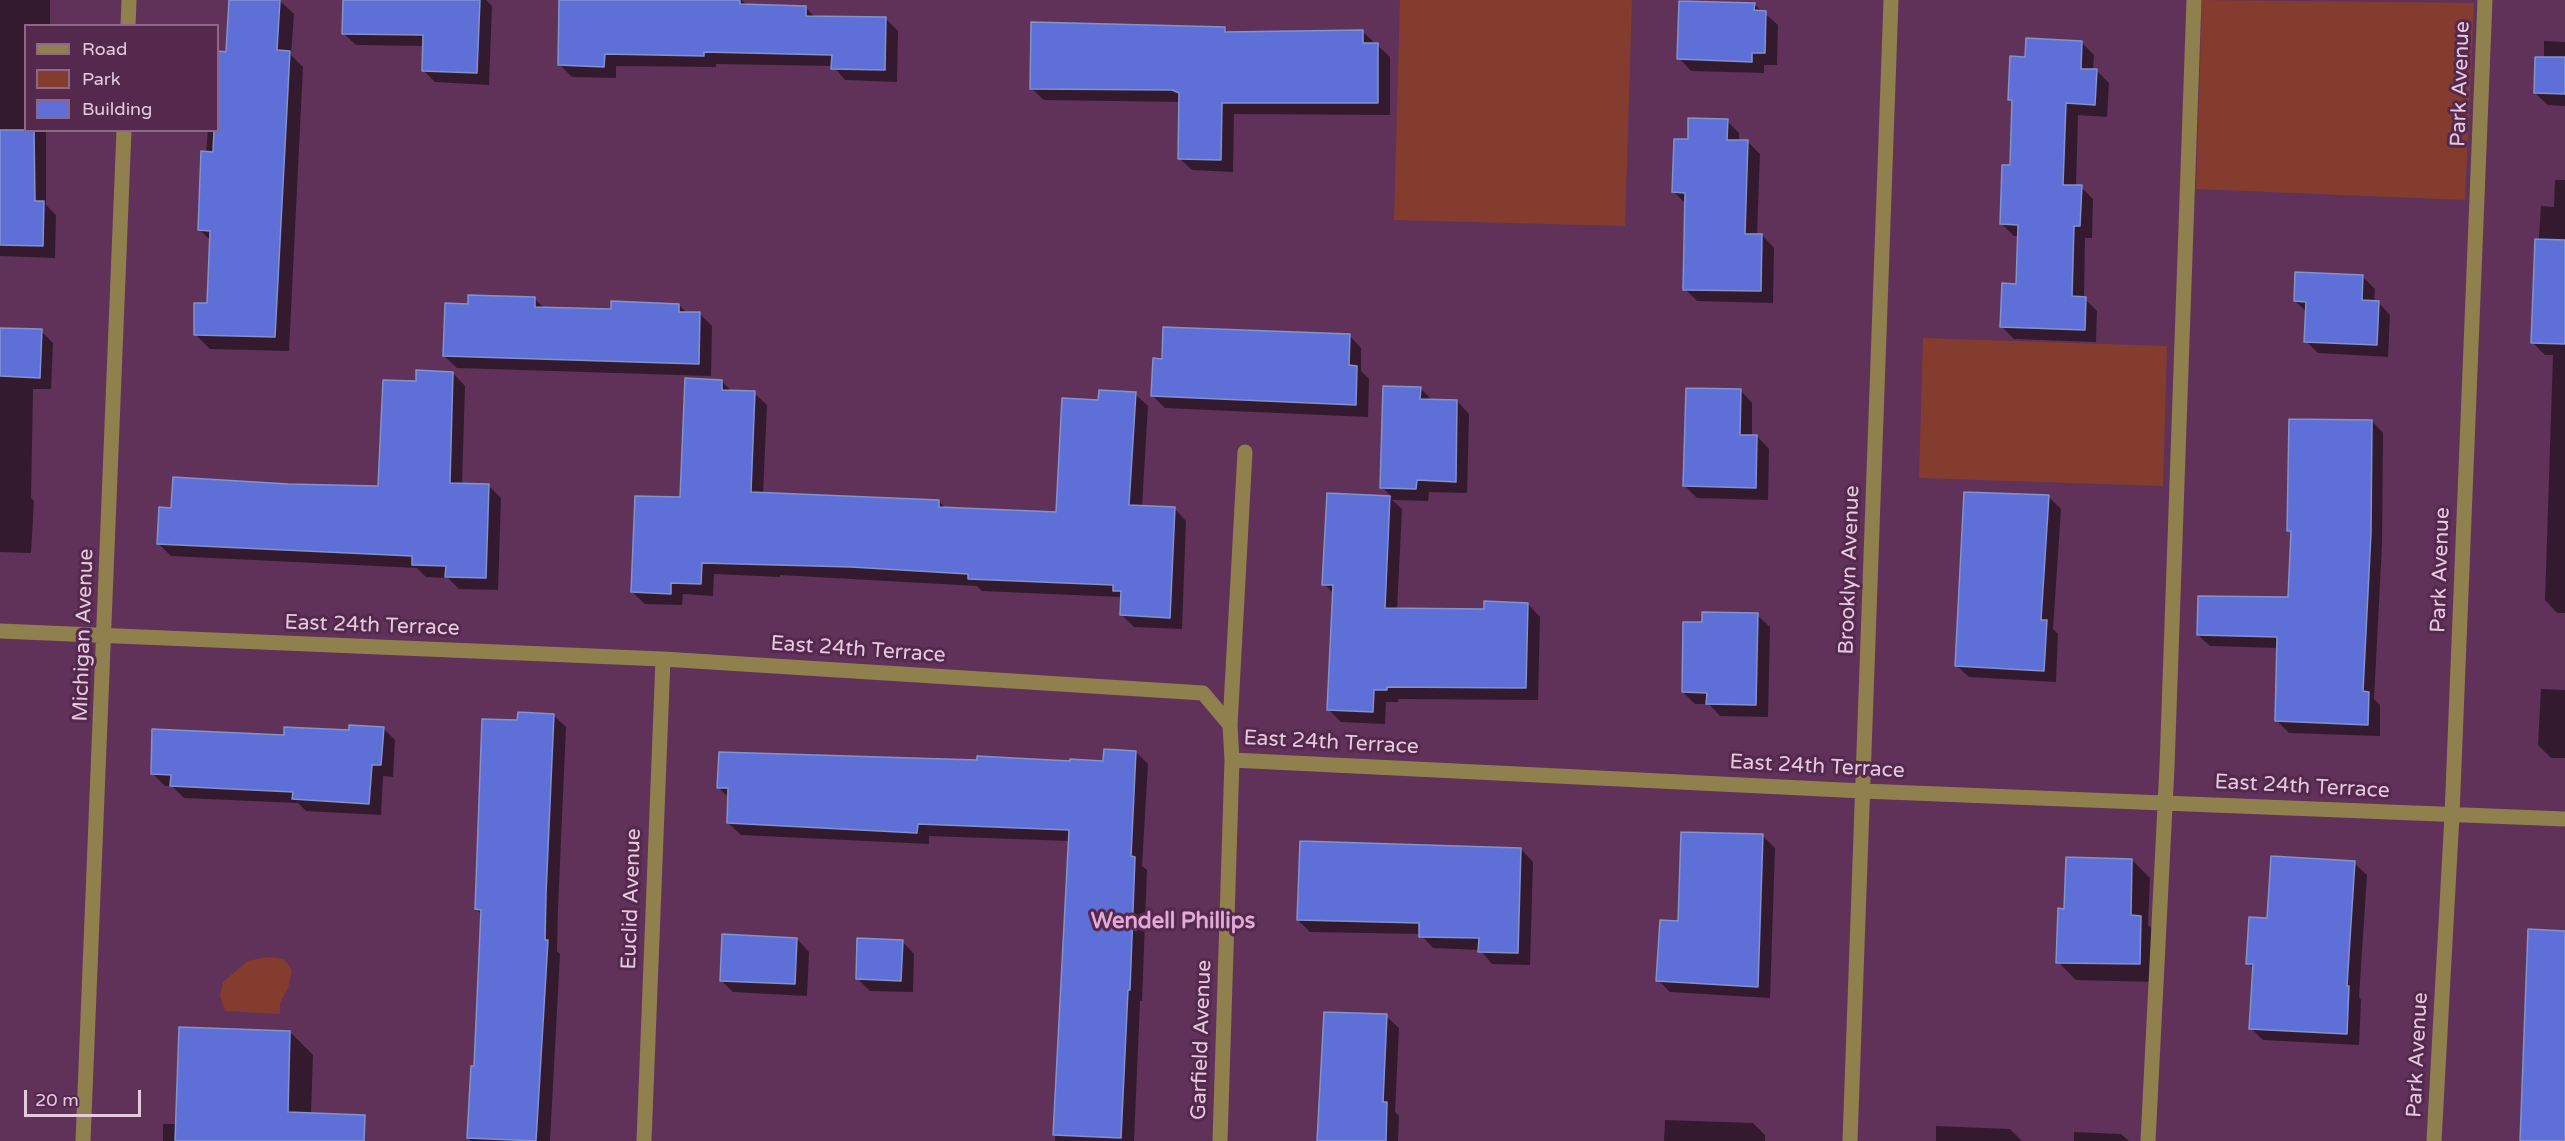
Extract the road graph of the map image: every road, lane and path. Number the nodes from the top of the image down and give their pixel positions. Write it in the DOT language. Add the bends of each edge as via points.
graph roads {
  1 [pos="129,0"];
  2 [pos="1892,0"];
  3 [pos="2194,0"];
  4 [pos="2485,0"];
  5 [pos="128,24"];
  6 [pos="124,132"];
  7 [pos="1245,452"];
  8 [pos="0,632"];
  9 [pos="105,636"];
  10 [pos="663,659"];
  11 [pos="1230,725"];
  12 [pos="1232,760"];
  13 [pos="1863,791"];
  14 [pos="2165,802"];
  15 [pos="2452,815"];
  16 [pos="2565,819"];
  17 [pos="83,1141"];
  18 [pos="644,1141"];
  19 [pos="1220,1141"];
  20 [pos="1850,1141"];
  21 [pos="2148,1141"];
  22 [pos="2434,1141"];
  1 -- 5 [label="street"];
  2 -- 13 [label="street, Brooklyn Avenue"];
  3 -- 14 [label="street"];
  4 -- 15 [label="street, Park Avenue"];
  6 -- 9 [label="street, Michigan Avenue"];
  7 -- 11 [label="street"];
  8 -- 9 [label="street, East 24th Terrace"];
  9 -- 10 [label="street, East 24th Terrace"];
  9 -- 17 [label="street, Michigan Avenue"];
  10 -- 11 [label="street, East 24th Terrace" via="1203,693"];
  10 -- 18 [label="street, Euclid Avenue"];
  11 -- 12 [label="street, East 24th Terrace"];
  12 -- 13 [label="street, East 24th Terrace"];
  12 -- 19 [label="street, Garfield Avenue"];
  13 -- 14 [label="street, East 24th Terrace"];
  13 -- 20 [label="street, Brooklyn Avenue"];
  14 -- 15 [label="street, East 24th Terrace"];
  14 -- 21 [label="street"];
  15 -- 16 [label="street, East 24th Terrace"];
  15 -- 22 [label="street, Park Avenue"];
}
